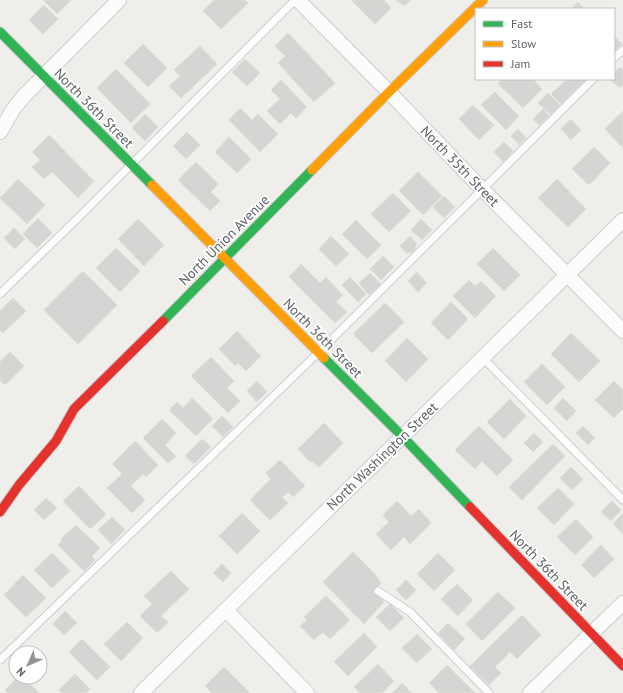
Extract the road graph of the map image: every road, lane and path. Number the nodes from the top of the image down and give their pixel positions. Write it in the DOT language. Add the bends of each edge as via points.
graph roads {
  1 [pos="119,0"];
  2 [pos="296,0"];
  3 [pos="483,0"];
  4 [pos="0,32"];
  5 [pos="623,50"];
  6 [pos="615,57"];
  7 [pos="43,77"];
  8 [pos="592,80"];
  9 [pos="389,92"];
  10 [pos="0,132"];
  11 [pos="131,165"];
  12 [pos="482,189"];
  13 [pos="623,220"];
  14 [pos="225,259"];
  15 [pos="567,274"];
  16 [pos="0,294"];
  17 [pos="623,331"];
  18 [pos="318,353"];
  19 [pos="483,358"];
  20 [pos="402,436"];
  21 [pos="623,500"];
  22 [pos="0,512"];
  23 [pos="378,591"];
  24 [pos="623,603"];
  25 [pos="226,610"];
  26 [pos="591,634"];
  27 [pos="0,660"];
  28 [pos="623,666"];
  29 [pos="141,693"];
  30 [pos="307,693"];
  31 [pos="489,693"];
  32 [pos="530,693"];
  1 -- 7 [label="street"];
  2 -- 9 [label="street, North 35th Street"];
  2 -- 11 [label="lane"];
  3 -- 9 [label="street, North Union Avenue"];
  4 -- 7 [label="street, North 36th Street"];
  5 -- 6 [label="lane"];
  7 -- 10 [label="street" via="14,108"];
  7 -- 11 [label="street, North 36th Street"];
  8 -- 12 [label="lane"];
  9 -- 12 [label="street, North 35th Street"];
  9 -- 14 [label="street, North Union Avenue"];
  11 -- 14 [label="street, North 36th Street"];
  11 -- 16 [label="lane"];
  12 -- 15 [label="street, North 35th Street"];
  12 -- 18 [label="lane"];
  13 -- 15 [label="street, North Washington Street"];
  14 -- 18 [label="street, North 36th Street"];
  14 -- 22 [label="street, North Union Avenue" via="74,408 56,441"];
  15 -- 17 [label="street, North 35th Street"];
  15 -- 19 [label="street, North Washington Street"];
  18 -- 20 [label="street, North 36th Street"];
  18 -- 27 [label="lane"];
  19 -- 20 [label="street, North Washington Street"];
  19 -- 21 [label="lane"];
  20 -- 25 [label="street, North Washington Street"];
  20 -- 26 [label="street, North 36th Street"];
  23 -- 31 [label="lane" via="410,612"];
  24 -- 26 [label="street"];
  25 -- 29 [label="street, North Washington Street"];
  25 -- 30 [label="street"];
  26 -- 28 [label="street, North 36th Street"];
  26 -- 32 [label="street"];
}
